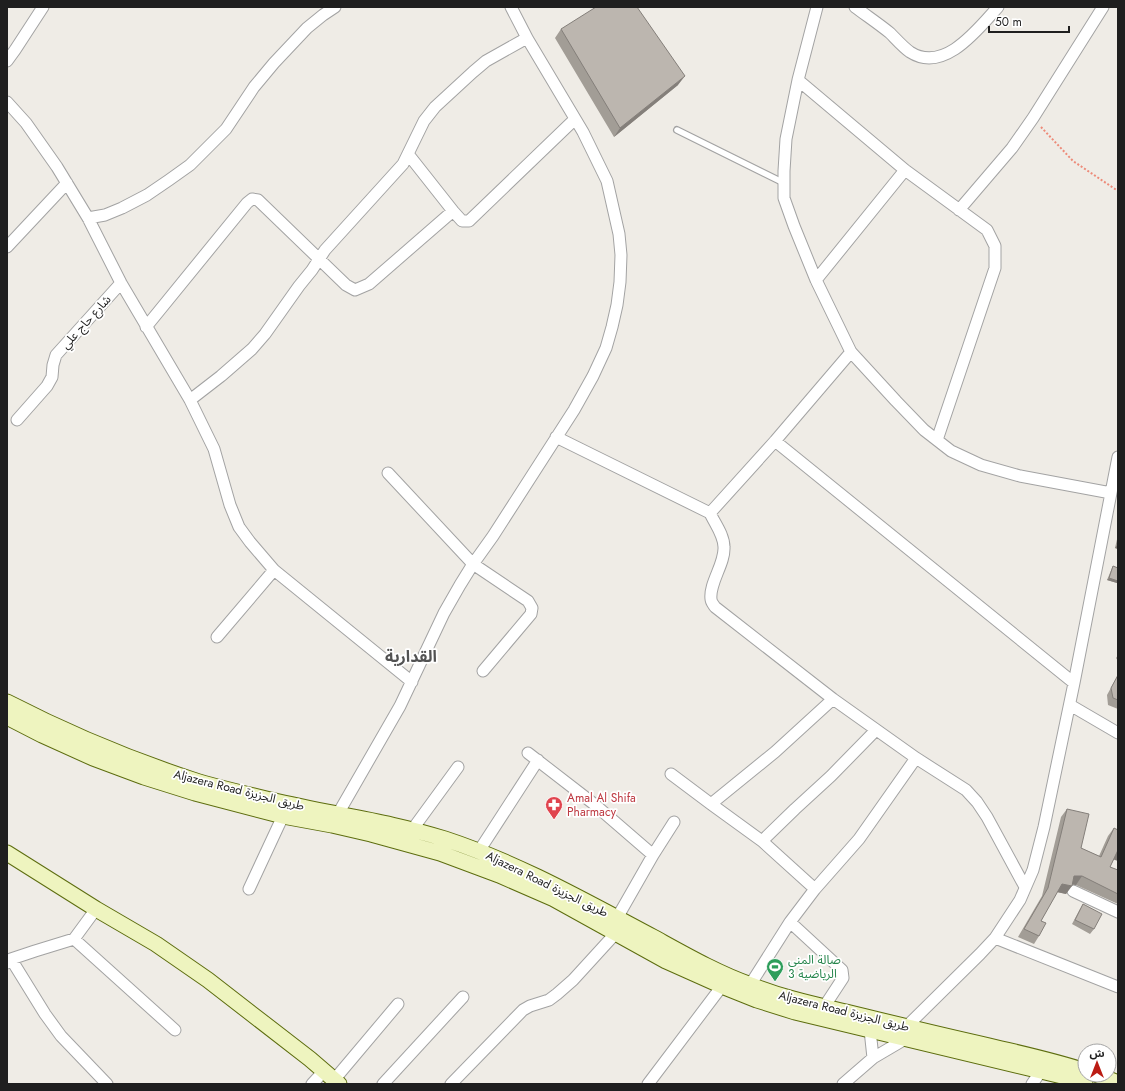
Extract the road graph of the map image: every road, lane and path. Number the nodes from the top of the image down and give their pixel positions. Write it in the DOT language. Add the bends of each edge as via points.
graph roads {
  1 [pos="43,7"];
  2 [pos="335,7"];
  3 [pos="510,7"];
  4 [pos="816,7"];
  5 [pos="855,7"];
  6 [pos="998,7"];
  7 [pos="1104,7"];
  8 [pos="527,38"];
  9 [pos="7,61"];
  10 [pos="798,80"];
  11 [pos="7,102"];
  12 [pos="1033,118"];
  13 [pos="575,119"];
  14 [pos="677,130"];
  15 [pos="408,154"];
  16 [pos="905,170"];
  17 [pos="67,183"];
  18 [pos="784,183"];
  19 [pos="1118,190"];
  20 [pos="959,210"];
  21 [pos="453,212"];
  22 [pos="88,218"];
  23 [pos="7,247"];
  24 [pos="319,258"];
  25 [pos="816,280"];
  26 [pos="121,283"];
  27 [pos="146,327"];
  28 [pos="851,352"];
  29 [pos="190,400"];
  30 [pos="17,420"];
  31 [pos="556,437"];
  32 [pos="937,440"];
  33 [pos="775,441"];
  34 [pos="1118,457"];
  35 [pos="388,472"];
  36 [pos="1111,493"];
  37 [pos="710,513"];
  38 [pos="473,564"];
  39 [pos="274,570"];
  40 [pos="217,637"];
  41 [pos="483,671"];
  42 [pos="412,682"];
  43 [pos="1074,683"];
  44 [pos="833,699"];
  45 [pos="7,702"];
  46 [pos="1070,705"];
  47 [pos="7,717"];
  48 [pos="876,730"];
  49 [pos="1118,733"];
  50 [pos="528,753"];
  51 [pos="916,758"];
  52 [pos="538,760"];
  53 [pos="458,767"];
  54 [pos="671,774"];
  55 [pos="712,804"];
  56 [pos="283,816"];
  57 [pos="336,819"];
  58 [pos="674,822"];
  59 [pos="412,830"];
  60 [pos="762,841"];
  61 [pos="479,851"];
  62 [pos="7,853"];
  63 [pos="653,855"];
  64 [pos="1025,888"];
  65 [pos="249,889"];
  66 [pos="815,889"];
  67 [pos="1073,891"];
  68 [pos="96,909"];
  69 [pos="1118,912"];
  70 [pos="617,918"];
  71 [pos="790,922"];
  72 [pos="616,934"];
  73 [pos="995,938"];
  74 [pos="74,939"];
  75 [pos="9,961"];
  76 [pos="750,985"];
  77 [pos="722,986"];
  78 [pos="1118,987"];
  79 [pos="463,997"];
  80 [pos="398,1004"];
  81 [pos="824,1007"];
  82 [pos="175,1030"];
  83 [pos="870,1030"];
  84 [pos="903,1034"];
  85 [pos="873,1058"];
  86 [pos="1077,1069"];
  87 [pos="1041,1071"];
  88 [pos="332,1078"];
  89 [pos="107,1084"];
  90 [pos="312,1084"];
  91 [pos="383,1084"];
  92 [pos="451,1084"];
  93 [pos="648,1084"];
  94 [pos="843,1084"];
  95 [pos="1032,1084"];
  96 [pos="1086,1084"];
  1 -- 9 [label="street"];
  2 -- 22 [label="street" via="307,28 274,63 226,128 190,165 147,195 122,208"];
  3 -- 8 [label="street"];
  4 -- 10 [label="street"];
  5 -- 6 [label="street" via="910,52 928,58 944,55 968,40"];
  7 -- 12 [label="street"];
  8 -- 13 [label="street"];
  8 -- 15 [label="street" via="486,61 435,107 424,121"];
  10 -- 16 [label="street"];
  10 -- 18 [label="street" via="786,139"];
  11 -- 17 [label="street" via="26,123"];
  12 -- 19 [label="path" via="1073,161"];
  12 -- 20 [label="street" via="1012,148"];
  13 -- 21 [label="street" via="469,221 462,220"];
  13 -- 31 [label="street" via="607,181 619,234 620,282 606,348 574,410"];
  14 -- 18 [label="lane"];
  15 -- 21 [label="street"];
  15 -- 24 [label="street" via="403,164"];
  16 -- 20 [label="street"];
  16 -- 25 [label="street"];
  17 -- 22 [label="street"];
  17 -- 23 [label="street"];
  18 -- 25 [label="street" via="784,198"];
  20 -- 32 [label="street" via="987,230 995,246 995,268"];
  21 -- 24 [label="street" via="369,284 355,290 346,285"];
  22 -- 26 [label="street"];
  24 -- 27 [label="street" via="258,200 252,199"];
  24 -- 29 [label="street" via="278,318 252,349"];
  25 -- 28 [label="street"];
  26 -- 27 [label="street"];
  26 -- 30 [label="street, شارع حاج علي" via="56,355 52,377 47,386"];
  27 -- 29 [label="street"];
  28 -- 32 [label="street" via="924,430"];
  28 -- 33 [label="street"];
  29 -- 39 [label="street" via="214,449 239,527"];
  31 -- 37 [label="street"];
  31 -- 38 [label="street"];
  32 -- 36 [label="street" via="950,450 981,465 1020,476"];
  33 -- 37 [label="street"];
  33 -- 43 [label="street"];
  34 -- 36 [label="street"];
  35 -- 38 [label="street"];
  36 -- 43 [label="street"];
  37 -- 44 [label="street" via="722,537 724,548 711,601 715,607"];
  38 -- 41 [label="street" via="528,602 532,608 531,614"];
  38 -- 42 [label="street" via="444,613"];
  39 -- 40 [label="street"];
  39 -- 42 [label="street"];
  42 -- 57 [label="street"];
  43 -- 46 [label="street"];
  44 -- 48 [label="street"];
  44 -- 55 [label="street" via="775,752"];
  45 -- 57 [label="main road, Aljazera Road طريق الجزيزة" via="99,745 195,781"];
  46 -- 49 [label="street"];
  46 -- 64 [label="street" via="1044,827 1033,870"];
  47 -- 56 [label="main road, Aljazera Road طريق الجزيزة" via="93,758 144,777"];
  48 -- 51 [label="street"];
  48 -- 60 [label="street"];
  50 -- 52 [label="street"];
  51 -- 64 [label="street" via="966,790 977,802"];
  51 -- 66 [label="street" via="859,839"];
  52 -- 61 [label="street"];
  52 -- 63 [label="street"];
  53 -- 59 [label="street"];
  54 -- 55 [label="street"];
  55 -- 60 [label="street"];
  56 -- 57 [label="main road, Aljazera Road طريق الجزيزة"];
  56 -- 65 [label="street"];
  57 -- 59 [label="main road, Aljazera Road طريق الجزيزة"];
  57 -- 72 [label="main road, Aljazera Road طريق الجزيزة" via="371,834 440,853 500,874 554,899"];
  58 -- 63 [label="street"];
  59 -- 61 [label="main road, Aljazera Road طريق الجزيزة"];
  60 -- 66 [label="street"];
  61 -- 70 [label="main road, Aljazera Road طريق الجزيزة" via="558,887"];
  62 -- 68 [label="main road"];
  63 -- 70 [label="street"];
  64 -- 73 [label="street"];
  66 -- 71 [label="street"];
  67 -- 69 [label="street"];
  68 -- 74 [label="street"];
  68 -- 88 [label="main road" via="156,944 202,976"];
  70 -- 76 [label="main road, Aljazera Road طريق الجزيزة"];
  71 -- 76 [label="street"];
  71 -- 81 [label="street" via="842,970 843,978"];
  72 -- 77 [label="main road, Aljazera Road طريق الجزيزة" via="666,961"];
  72 -- 92 [label="street" via="557,994 549,1000 523,1010"];
  73 -- 78 [label="street"];
  73 -- 84 [label="street"];
  74 -- 75 [label="street"];
  74 -- 82 [label="street"];
  75 -- 89 [label="street" via="61,1036"];
  76 -- 81 [label="main road, Aljazera Road طريق الجزيزة"];
  77 -- 83 [label="main road, Aljazera Road طريق الجزيزة" via="795,1012"];
  77 -- 93 [label="street"];
  79 -- 91 [label="street"];
  80 -- 88 [label="street"];
  81 -- 84 [label="main road, Aljazera Road طريق الجزيزة"];
  83 -- 84 [label="main road, Aljazera Road طريق الجزيزة"];
  83 -- 85 [label="street"];
  84 -- 85 [label="street"];
  84 -- 86 [label="main road, Aljazera Road طريق الجزيزة" via="1042,1059"];
  84 -- 87 [label="main road, Aljazera Road طريق الجزيزة"];
  85 -- 94 [label="street"];
  87 -- 95 [label="street"];
  87 -- 96 [label="main road, Aljazera Road طريق الجزيزة"];
  88 -- 90 [label="street"];
}
